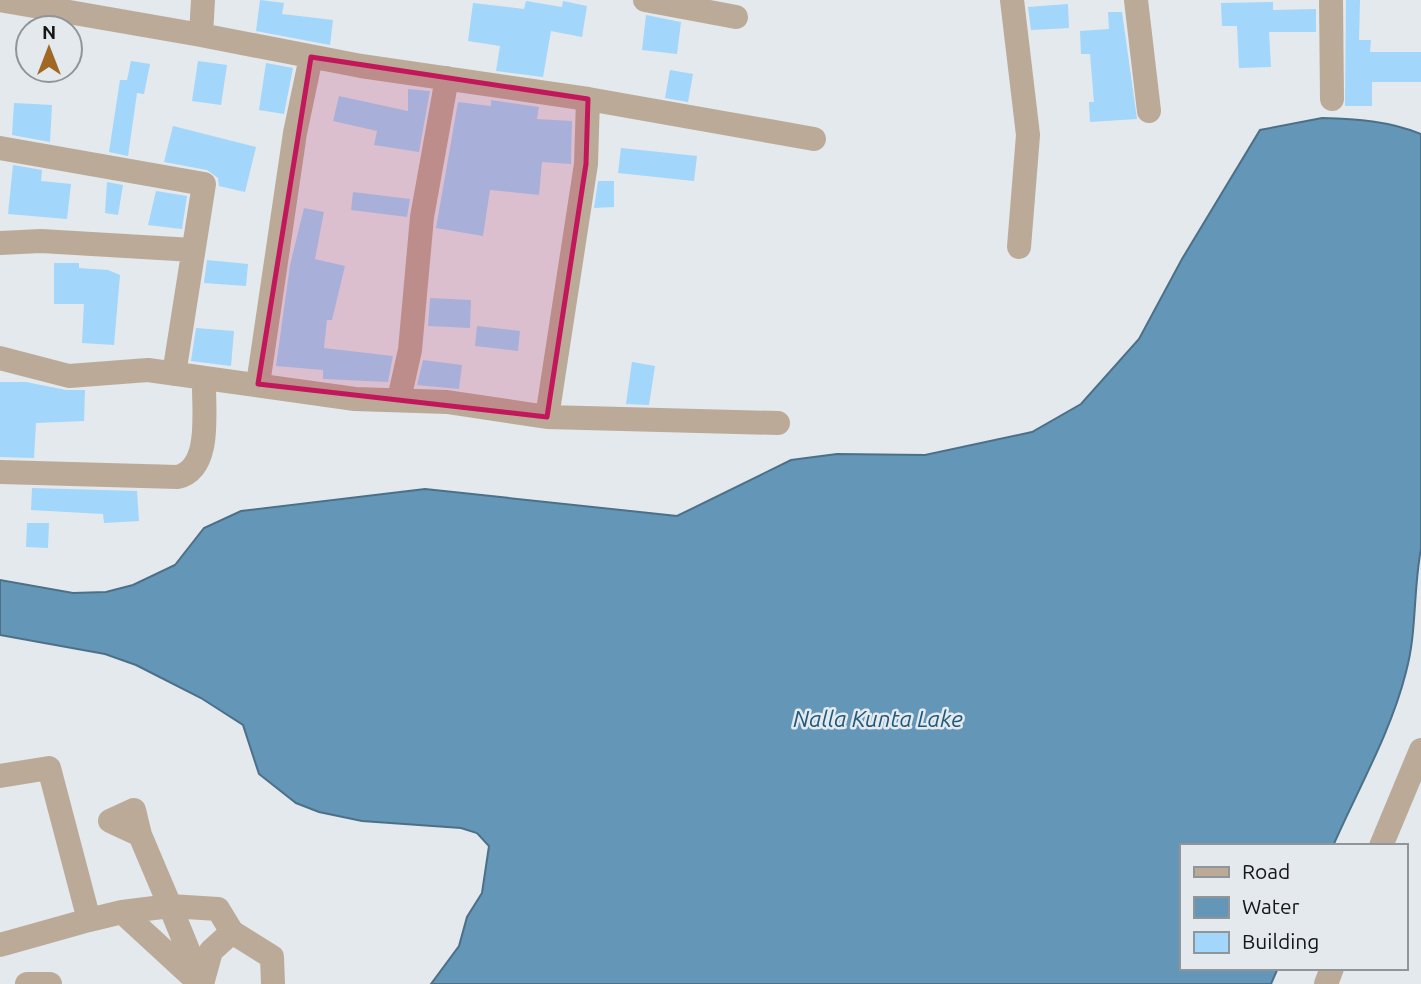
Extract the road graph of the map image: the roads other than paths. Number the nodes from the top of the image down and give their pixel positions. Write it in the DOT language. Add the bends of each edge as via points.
graph roads {
  1 [pos="0,0"];
  2 [pos="203,0"];
  3 [pos="645,0"];
  4 [pos="1012,0"];
  5 [pos="1136,0"];
  6 [pos="1331,0"];
  7 [pos="736,17"];
  8 [pos="201,35"];
  9 [pos="311,57"];
  10 [pos="447,78"];
  11 [pos="588,99"];
  12 [pos="1332,99"];
  13 [pos="1149,111"];
  14 [pos="814,139"];
  15 [pos="0,148"];
  16 [pos="0,243"];
  17 [pos="1019,247"];
  18 [pos="193,250"];
  19 [pos="3,355"];
  20 [pos="174,374"];
  21 [pos="204,379"];
  22 [pos="258,384"];
  23 [pos="399,399"];
  24 [pos="547,417"];
  25 [pos="778,423"];
  26 [pos="0,472"];
  27 [pos="1421,750"];
  28 [pos="0,776"];
  29 [pos="140,835"];
  30 [pos="1382,844"];
  31 [pos="170,906"];
  32 [pos="122,912"];
  33 [pos="89,920"];
  34 [pos="232,932"];
  35 [pos="0,945"];
  36 [pos="27,984"];
  37 [pos="50,984"];
  38 [pos="202,984"];
  39 [pos="273,984"];
  1 -- 8 [label="street"];
  2 -- 8 [label="street"];
  3 -- 7 [label="street"];
  4 -- 17 [label="street" via="1028,135"];
  5 -- 13 [label="street"];
  6 -- 12 [label="street"];
  8 -- 9 [label="street"];
  9 -- 10 [label="street"];
  9 -- 22 [label="street" via="295,132"];
  10 -- 11 [label="street"];
  10 -- 23 [label="street" via="422,217 410,350"];
  11 -- 14 [label="street"];
  11 -- 24 [label="street" via="586,164"];
  15 -- 18 [label="street" via="204,184"];
  16 -- 18 [label="street"];
  18 -- 20 [label="street"];
  19 -- 20 [label="street" via="69,376 148,370"];
  20 -- 21 [label="street"];
  21 -- 22 [label="street"];
  21 -- 26 [label="street" via="202,448 190,474"];
  22 -- 23 [label="street" via="355,399"];
  23 -- 24 [label="street"];
  24 -- 25 [label="street"];
  27 -- 30 [label="street"];
  28 -- 33 [label="street" via="48,768"];
  29 -- 31 [label="street"];
  31 -- 32 [label="street"];
  31 -- 34 [label="street" via="219,909"];
  31 -- 38 [label="street"];
  32 -- 33 [label="street"];
  32 -- 38 [label="street"];
  33 -- 35 [label="street"];
  34 -- 38 [label="street" via="211,951"];
  34 -- 39 [label="street" via="271,957"];
  36 -- 37 [label="street"];
}
